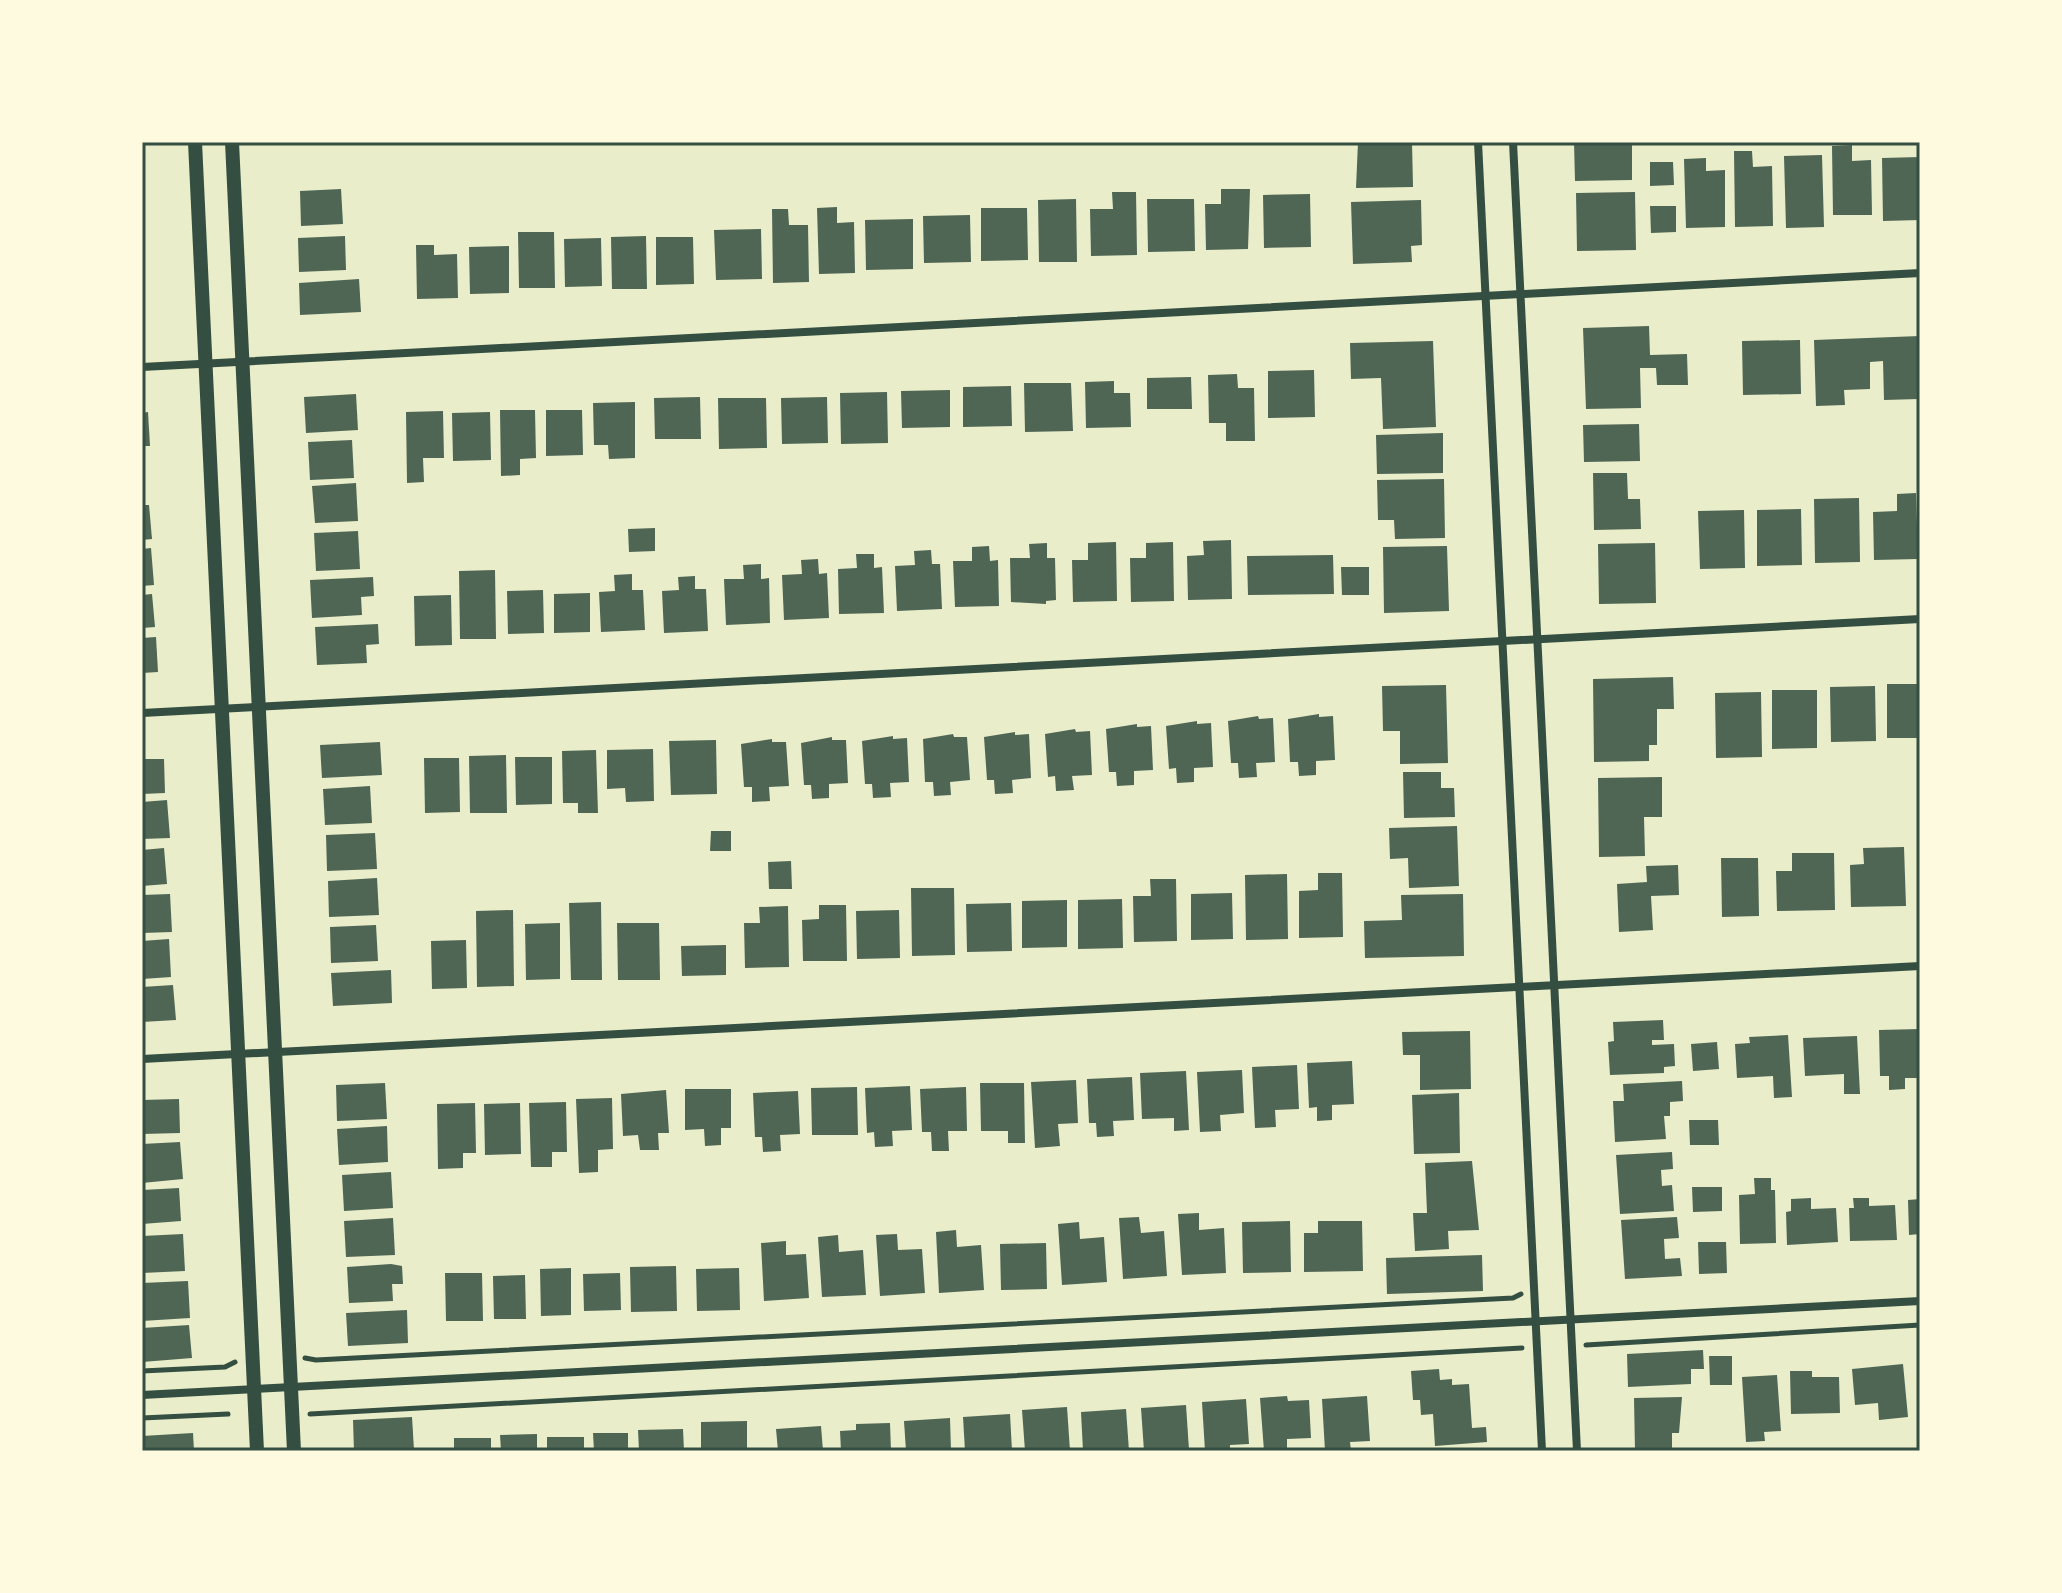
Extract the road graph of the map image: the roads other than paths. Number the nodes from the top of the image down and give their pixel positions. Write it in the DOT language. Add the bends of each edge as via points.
graph roads {
  1 [pos="195,142"];
  2 [pos="232,142"];
  3 [pos="1478,142"];
  4 [pos="1513,142"];
  5 [pos="1920,273"];
  6 [pos="1520,294"];
  7 [pos="1487,296"];
  8 [pos="243,362"];
  9 [pos="205,364"];
  10 [pos="142,367"];
  11 [pos="1920,619"];
  12 [pos="1536,641"];
  13 [pos="1503,642"];
  14 [pos="259,707"];
  15 [pos="222,710"];
  16 [pos="142,713"];
  17 [pos="1920,966"];
  18 [pos="1553,987"];
  19 [pos="1519,989"];
  20 [pos="276,1053"];
  21 [pos="239,1055"];
  22 [pos="142,1059"];
  23 [pos="1920,1301"];
  24 [pos="1570,1320"];
  25 [pos="1536,1322"];
  26 [pos="291,1388"];
  27 [pos="254,1390"];
  28 [pos="142,1395"];
  29 [pos="257,1451"];
  30 [pos="294,1451"];
  31 [pos="1542,1451"];
  32 [pos="1577,1451"];
  1 -- 9 [label="street"];
  2 -- 8 [label="street"];
  3 -- 7 [label="street"];
  4 -- 6 [label="street"];
  5 -- 6 [label="street"];
  6 -- 7 [label="street"];
  6 -- 12 [label="street"];
  7 -- 8 [label="street"];
  7 -- 13 [label="street"];
  8 -- 9 [label="street"];
  8 -- 14 [label="street"];
  9 -- 10 [label="street"];
  9 -- 15 [label="street"];
  11 -- 12 [label="street"];
  12 -- 13 [label="street"];
  12 -- 18 [label="street"];
  13 -- 14 [label="street"];
  13 -- 19 [label="street"];
  14 -- 15 [label="street"];
  14 -- 20 [label="street"];
  15 -- 16 [label="street"];
  15 -- 21 [label="street"];
  17 -- 18 [label="street"];
  18 -- 19 [label="street"];
  18 -- 24 [label="street"];
  19 -- 20 [label="street"];
  19 -- 25 [label="street"];
  20 -- 21 [label="street"];
  20 -- 26 [label="street"];
  21 -- 22 [label="street"];
  21 -- 27 [label="street"];
  23 -- 24 [label="street"];
  24 -- 25 [label="street"];
  24 -- 32 [label="street"];
  25 -- 26 [label="street"];
  25 -- 31 [label="street"];
  26 -- 27 [label="street"];
  26 -- 30 [label="street"];
  27 -- 28 [label="street"];
  27 -- 29 [label="street"];
}
